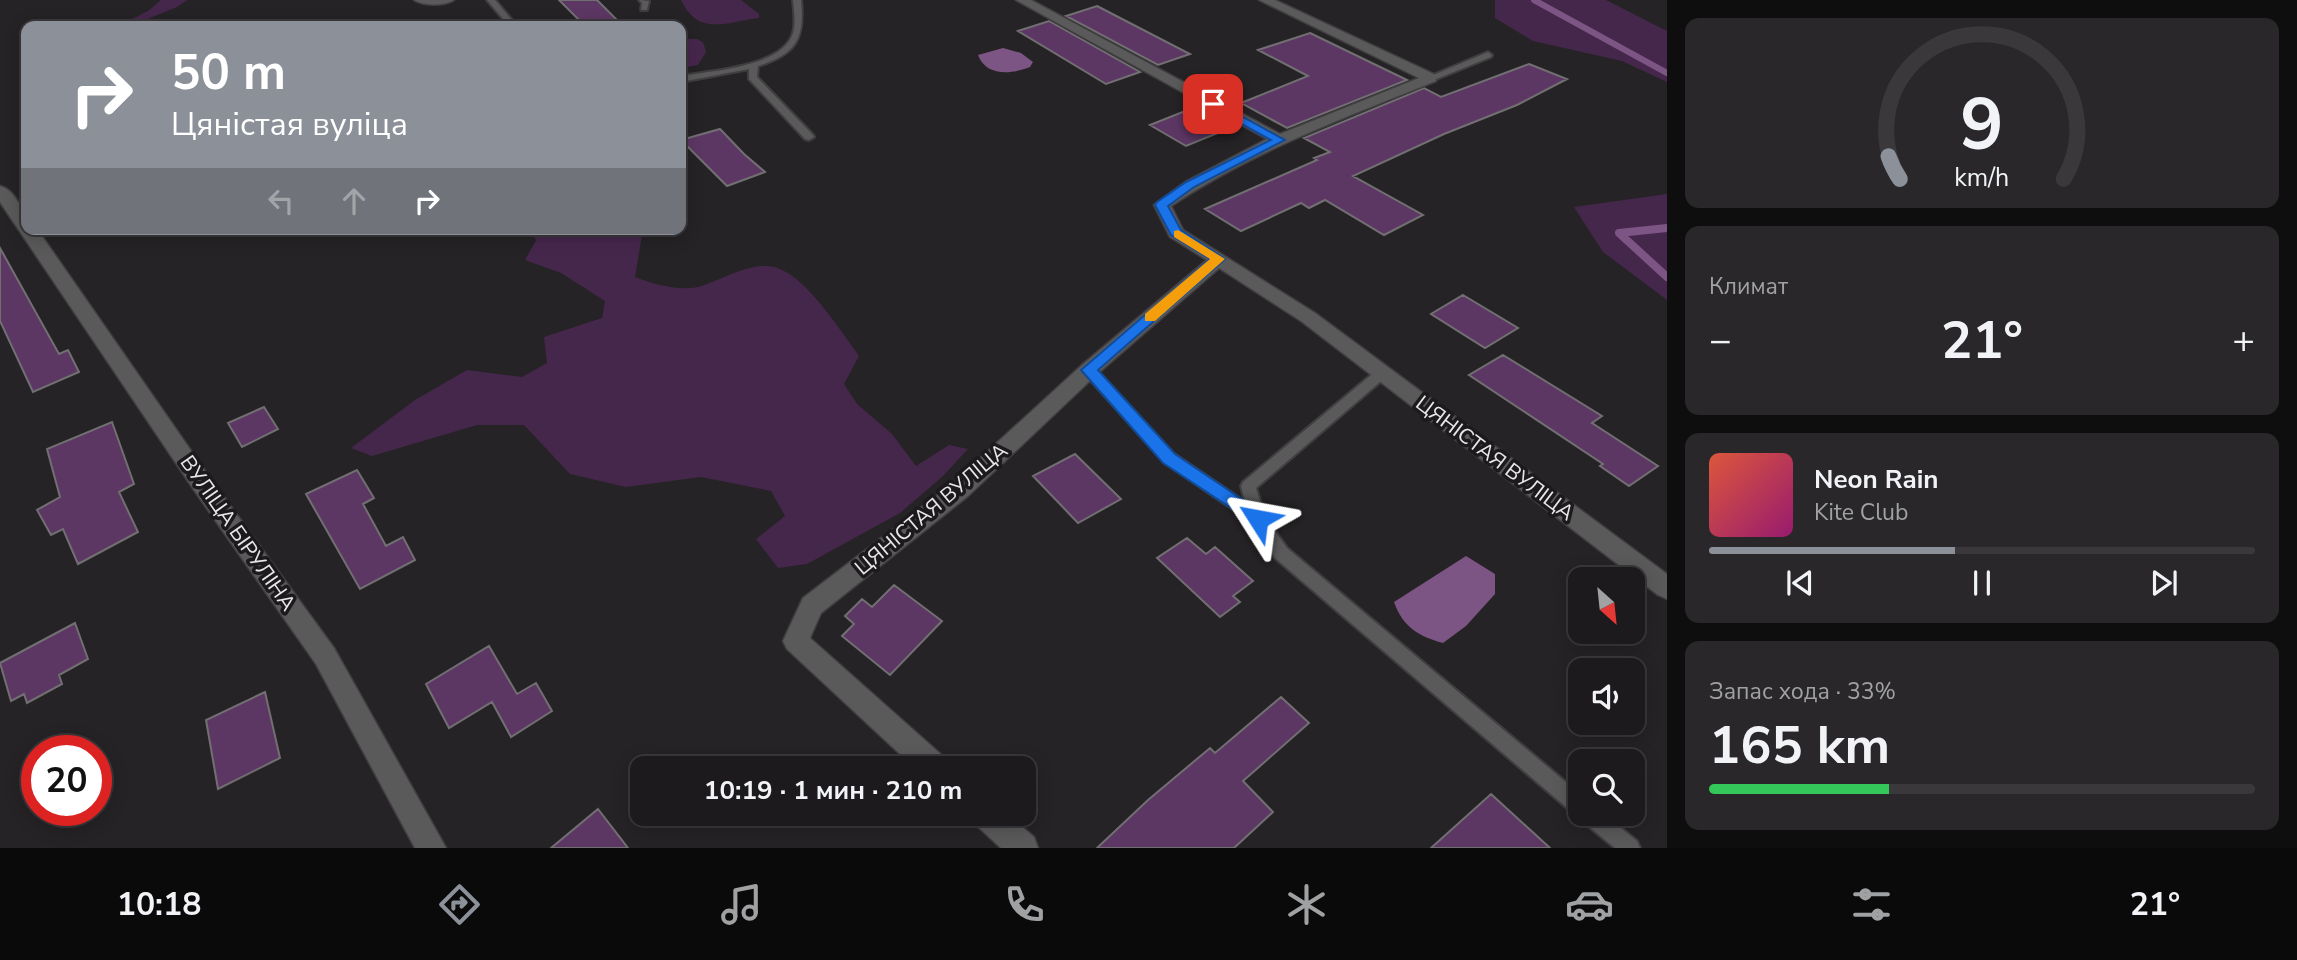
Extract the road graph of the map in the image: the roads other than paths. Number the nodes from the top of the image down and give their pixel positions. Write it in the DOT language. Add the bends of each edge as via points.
graph roads {
  1 [pos="420,0"];
  2 [pos="448,0"];
  3 [pos="491,0"];
  4 [pos="797,0"];
  5 [pos="1022,0"];
  6 [pos="1265,0"];
  7 [pos="509,21"];
  8 [pos="1488,55"];
  9 [pos="754,65"];
  10 [pos="686,78"];
  11 [pos="1431,78"];
  12 [pos="809,137"];
  13 [pos="1280,140"];
  14 [pos="0,191"];
  15 [pos="21,220"];
  16 [pos="32,235"];
  17 [pos="1219,259"];
  18 [pos="1089,370"];
  19 [pos="1382,373"];
  20 [pos="1258,519"];
  21 [pos="1667,588"];
  22 [pos="923,756"];
  23 [pos="1568,796"];
  24 [pos="998,826"];
  25 [pos="1603,826"];
  26 [pos="431,848"];
  27 [pos="1023,848"];
  28 [pos="1630,848"];
  1 -- 2 [label="street"];
  3 -- 7 [label="lane"];
  4 -- 9 [label="lane" via="797,34 780,53"];
  5 -- 13 [label="street"];
  6 -- 11 [label="street"];
  8 -- 11 [label="lane"];
  9 -- 10 [label="lane"];
  9 -- 12 [label="lane" via="752,77"];
  11 -- 13 [label="street"];
  13 -- 17 [label="street, ЦЯНІСТАЯ ВУЛІЦА" via="1190,184 1162,205 1176,233"];
  14 -- 15 [label="street, ВУЛІЦА БІРУЛІНА"];
  16 -- 26 [label="street, ВУЛІЦА БІРУЛІНА" via="326,656"];
  17 -- 18 [label="street, ЦЯНІСТАЯ ВУЛІЦА"];
  17 -- 19 [label="street, ЦЯНІСТАЯ ВУЛІЦА"];
  18 -- 20 [label="lane" via="1169,458"];
  18 -- 22 [label="street, ЦЯНІСТАЯ ВУЛІЦА" via="960,490 812,606 796,640"];
  19 -- 20 [label="lane" via="1248,486"];
  19 -- 21 [label="street, ЦЯНІСТАЯ ВУЛІЦА"];
  20 -- 23 [label="lane" via="1281,553"];
  24 -- 27 [label="street"];
  25 -- 28 [label="lane"];
}
